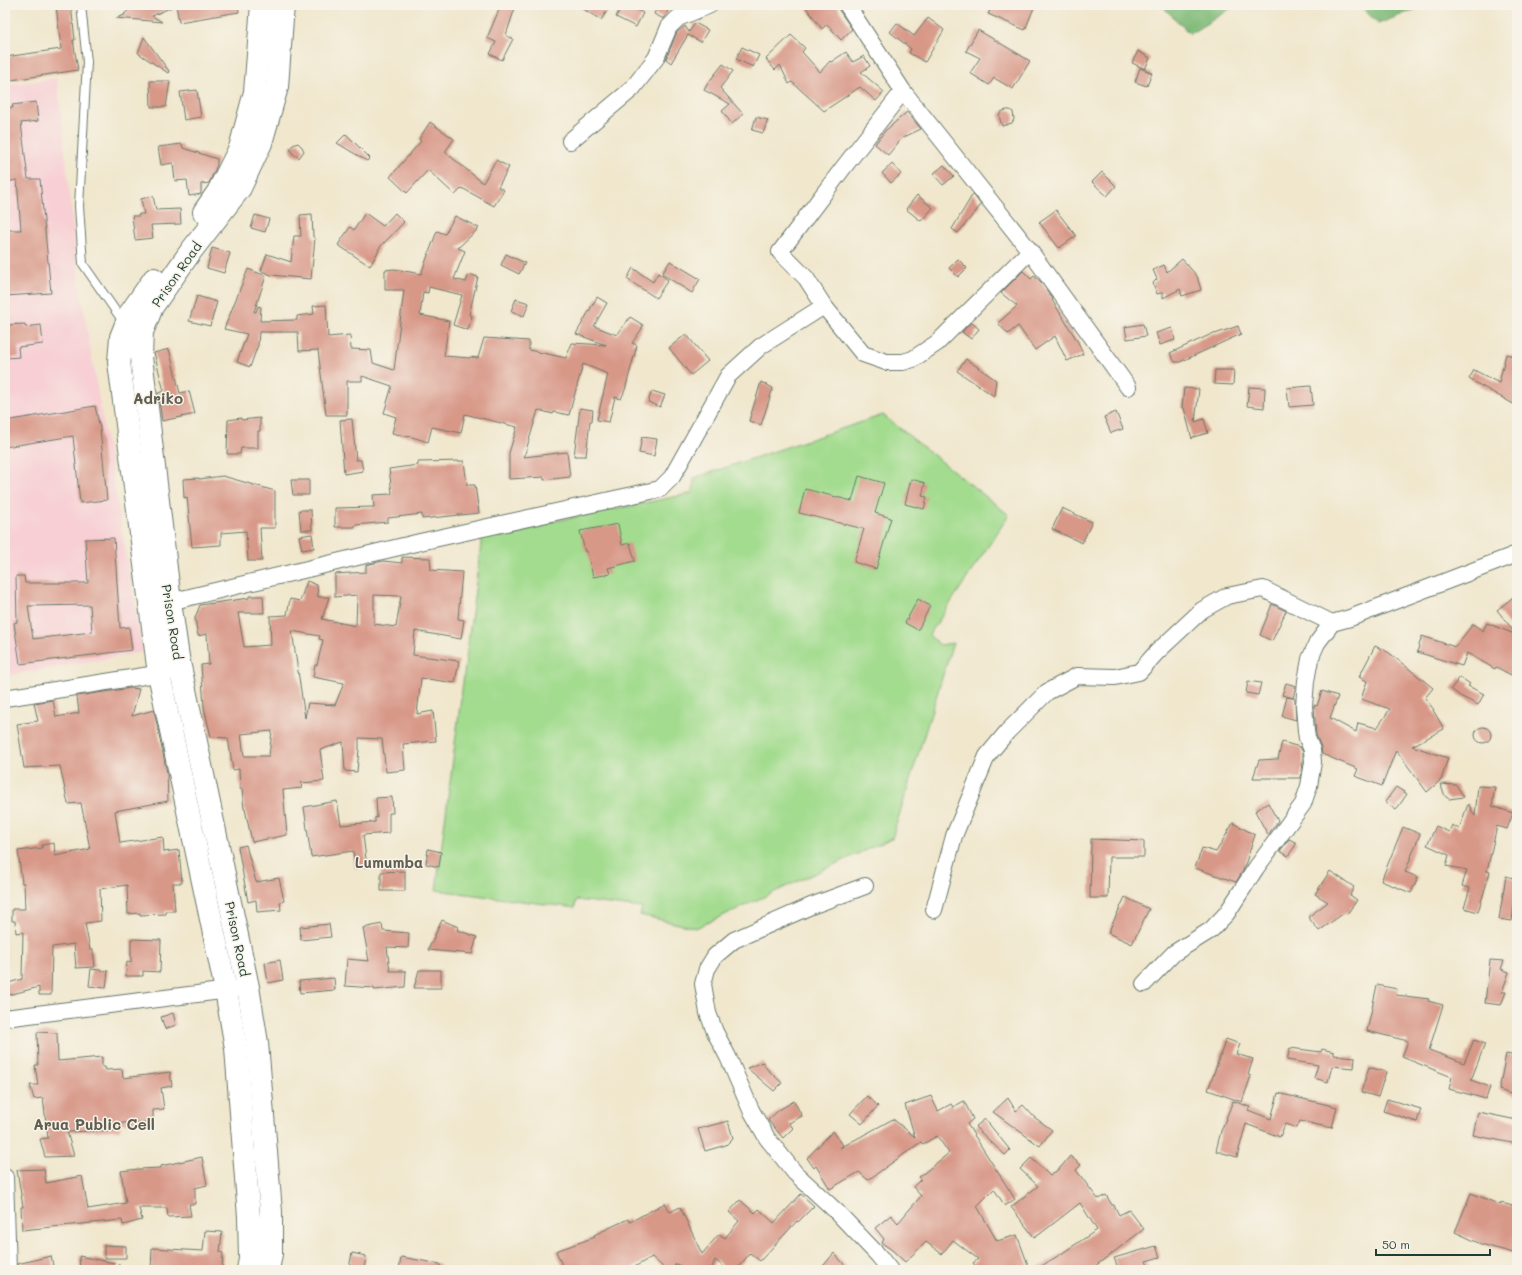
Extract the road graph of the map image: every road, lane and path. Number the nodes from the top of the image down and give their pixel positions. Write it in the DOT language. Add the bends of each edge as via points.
graph roads {
  1 [pos="81,5"];
  2 [pos="262,5"];
  3 [pos="283,5"];
  4 [pos="710,5"];
  5 [pos="847,5"];
  6 [pos="903,91"];
  7 [pos="570,141"];
  8 [pos="1030,251"];
  9 [pos="824,306"];
  10 [pos="126,325"];
  11 [pos="1128,386"];
  12 [pos="1517,554"];
  13 [pos="159,604"];
  14 [pos="1332,623"];
  15 [pos="181,670"];
  16 [pos="159,674"];
  17 [pos="5,698"];
  18 [pos="865,886"];
  19 [pos="934,910"];
  20 [pos="1144,984"];
  21 [pos="248,987"];
  22 [pos="226,990"];
  23 [pos="5,1018"];
  24 [pos="5,1177"];
  25 [pos="8,1270"];
  26 [pos="248,1270"];
  27 [pos="268,1270"];
  28 [pos="890,1270"];
  1 -- 10 [label="lane" via="87,62 79,206 83,264"];
  2 -- 10 [label="street, Prison Road" via="255,92 240,148 218,192 135,306"];
  3 -- 13 [label="street, Prison Road" via="277,87 261,143 240,188 191,251 152,308 142,332 140,357"];
  4 -- 7 [label="street" via="672,22 656,58 632,89"];
  5 -- 6 [label="street"];
  6 -- 8 [label="street"];
  6 -- 9 [label="street" via="780,252 806,278"];
  8 -- 9 [label="street" via="937,343 913,359 903,362 886,362 863,354"];
  8 -- 11 [label="street"];
  9 -- 13 [label="street" via="761,346 728,376 672,477 660,489 420,542"];
  10 -- 13 [label="street, Prison Road" via="121,337 119,362"];
  12 -- 14 [label="street"];
  13 -- 15 [label="street, Prison Road"];
  13 -- 16 [label="street, Prison Road"];
  14 -- 19 [label="street" via="1263,589 1228,596 1202,610 1157,652 1140,672 1115,677 1077,676 1047,692 987,756 954,836"];
  14 -- 20 [label="street" via="1317,643 1310,659 1306,681 1306,731 1313,762 1303,804 1227,913 1211,930 1174,953"];
  15 -- 16 [label="street"];
  15 -- 21 [label="street, Prison Road"];
  16 -- 17 [label="street"];
  16 -- 22 [label="street, Prison Road"];
  18 -- 28 [label="street" via="811,906 734,940 714,956 703,984 708,1013 715,1032 751,1110 767,1138 795,1173 836,1211"];
  21 -- 22 [label="street"];
  21 -- 27 [label="street, Prison Road" via="258,1043 271,1212 271,1254"];
  22 -- 23 [label="street"];
  22 -- 26 [label="street, Prison Road" via="236,1048 249,1217"];
  24 -- 25 [label="street"];
}
